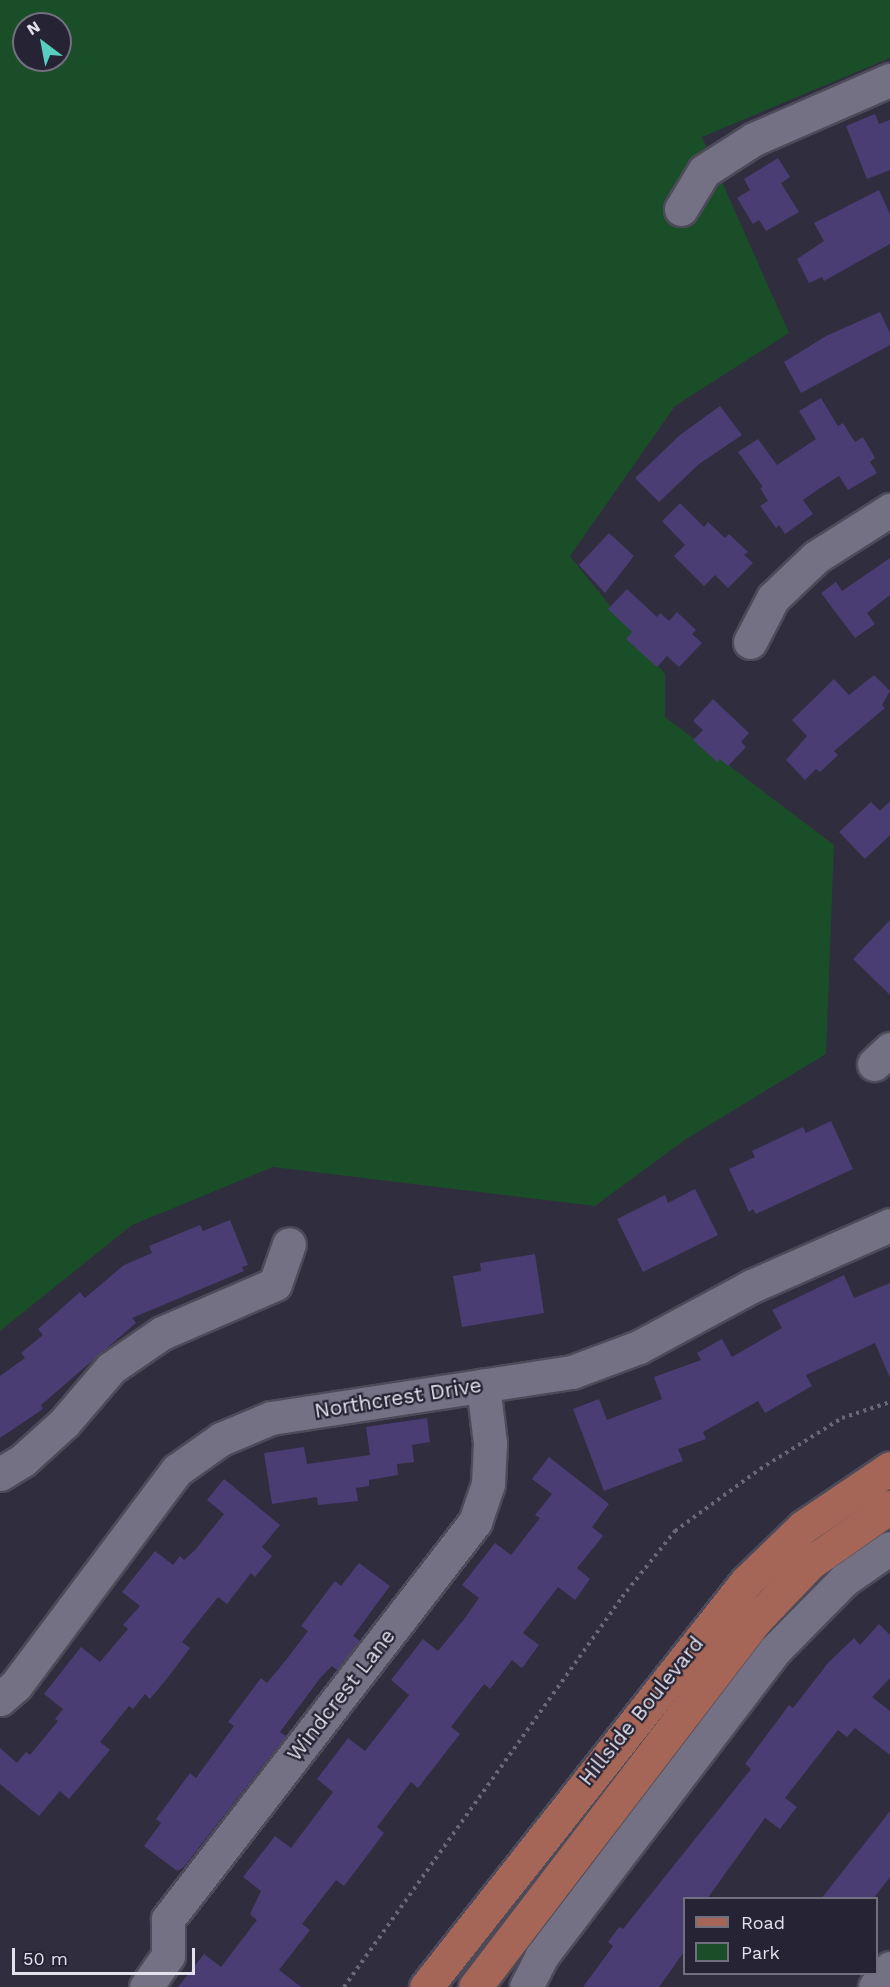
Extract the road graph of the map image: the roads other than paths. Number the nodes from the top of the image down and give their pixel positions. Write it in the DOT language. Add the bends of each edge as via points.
graph roads {
  1 [pos="890,80"];
  2 [pos="681,209"];
  3 [pos="890,510"];
  4 [pos="750,642"];
  5 [pos="890,1225"];
  6 [pos="289,1244"];
  7 [pos="483,1385"];
  8 [pos="890,1468"];
  9 [pos="0,1474"];
  10 [pos="890,1507"];
  11 [pos="890,1548"];
  12 [pos="0,1699"];
  13 [pos="890,1968"];
  14 [pos="444,1981"];
  15 [pos="146,1987"];
  16 [pos="475,1987"];
  17 [pos="526,1987"];
  18 [pos="875,1987"];
  1 -- 2 [label="street" via="754,139 704,171"];
  3 -- 4 [label="street" via="816,556 772,598"];
  5 -- 7 [label="street, Northcrest Drive" via="752,1286 639,1347 572,1372"];
  6 -- 9 [label="street" via="275,1284 162,1333 136,1350 111,1368 64,1423 23,1460"];
  7 -- 12 [label="street, Northcrest Drive" via="271,1418 221,1439 177,1470 16,1685"];
  7 -- 15 [label="street, Windcrest Lane" via="490,1443 488,1484 475,1522 168,1918 168,1956"];
  8 -- 14 [label="main road, Hillside Boulevard" via="817,1516 746,1582"];
  10 -- 16 [label="main road, Hillside Boulevard" via="810,1563 753,1623"];
  11 -- 17 [label="street" via="844,1580 782,1642 541,1957"];
  13 -- 18 [label="street"];
}
